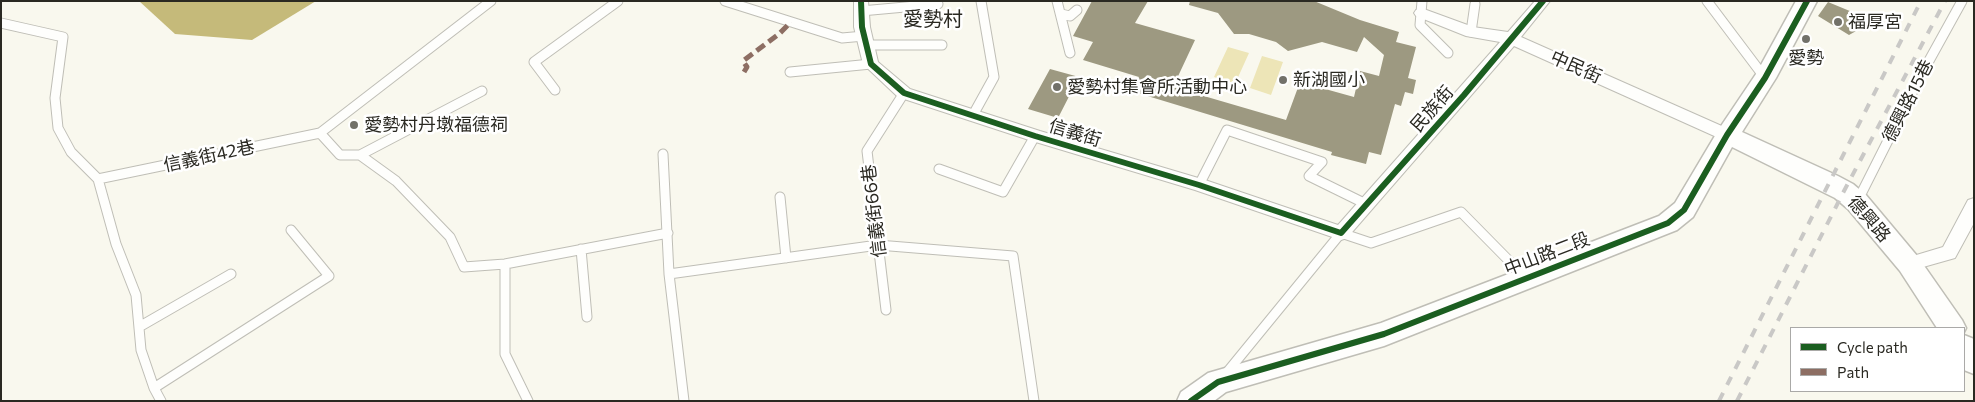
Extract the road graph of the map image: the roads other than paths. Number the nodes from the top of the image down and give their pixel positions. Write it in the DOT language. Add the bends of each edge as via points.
graph roads {
  1 [pos="491,1"];
  2 [pos="618,1"];
  3 [pos="725,1"];
  4 [pos="981,1"];
  5 [pos="1057,1"];
  6 [pos="1543,1"];
  7 [pos="1707,1"];
  8 [pos="1807,1"];
  9 [pos="1962,1"];
  10 [pos="938,4"];
  11 [pos="1475,4"];
  12 [pos="861,6"];
  13 [pos="1422,7"];
  14 [pos="1077,10"];
  15 [pos="1061,14"];
  16 [pos="1,23"];
  17 [pos="1471,32"];
  18 [pos="1511,38"];
  19 [pos="864,41"];
  20 [pos="942,45"];
  21 [pos="1070,53"];
  22 [pos="1448,53"];
  23 [pos="871,64"];
  24 [pos="790,72"];
  25 [pos="1765,78"];
  26 [pos="554,90"];
  27 [pos="482,91"];
  28 [pos="904,94"];
  29 [pos="973,115"];
  30 [pos="320,133"];
  31 [pos="1728,135"];
  32 [pos="1035,136"];
  33 [pos="663,154"];
  34 [pos="360,155"];
  35 [pos="939,169"];
  36 [pos="98,180"];
  37 [pos="1199,185"];
  38 [pos="780,197"];
  39 [pos="1857,202"];
  40 [pos="1368,205"];
  41 [pos="1974,205"];
  42 [pos="291,230"];
  43 [pos="668,233"];
  44 [pos="1341,233"];
  45 [pos="878,245"];
  46 [pos="581,249"];
  47 [pos="786,258"];
  48 [pos="506,264"];
  49 [pos="1909,264"];
  50 [pos="231,274"];
  51 [pos="669,274"];
  52 [pos="1526,278"];
  53 [pos="886,310"];
  54 [pos="587,317"];
  55 [pos="139,327"];
  56 [pos="1951,327"];
  57 [pos="1965,348"];
  58 [pos="1974,362"];
  59 [pos="1218,382"];
  60 [pos="154,388"];
  61 [pos="161,401"];
  62 [pos="528,401"];
  63 [pos="684,401"];
  64 [pos="1034,401"];
  65 [pos="1191,401"];
  1 -- 30 [label="lane, 信義街42巷"];
  2 -- 26 [label="lane" via="534,62"];
  3 -- 19 [label="lane" via="820,32"];
  4 -- 29 [label="lane" via="994,77"];
  5 -- 15 [label="lane"];
  6 -- 18 [label="street, 民族街"];
  7 -- 25 [label="lane"];
  8 -- 25 [label="street, 中山路二段"];
  9 -- 39 [label="lane, 德興路15巷"];
  10 -- 12 [label="lane"];
  11 -- 17 [label="lane"];
  12 -- 19 [label="street"];
  13 -- 17 [label="street, 中民街"];
  13 -- 22 [label="lane" via="1420,25"];
  14 -- 15 [label="lane" via="1070,16"];
  15 -- 21 [label="lane"];
  16 -- 36 [label="lane" via="63,37 55,98 58,128 71,152"];
  17 -- 18 [label="street, 中民街"];
  18 -- 31 [label="street, 中民街"];
  18 -- 40 [label="street, 民族街"];
  19 -- 20 [label="lane"];
  19 -- 23 [label="street"];
  23 -- 24 [label="lane"];
  23 -- 28 [label="street, 信義街"];
  25 -- 31 [label="street, 中山路二段"];
  27 -- 34 [label="lane"];
  28 -- 29 [label="street, 信義街"];
  28 -- 45 [label="lane, 信義街66巷" via="867,151"];
  29 -- 32 [label="street, 信義街"];
  30 -- 34 [label="lane" via="340,155"];
  30 -- 36 [label="lane, 信義街42巷"];
  31 -- 39 [label="street, 德興路" via="1829,183"];
  31 -- 52 [label="street, 中山路二段" via="1684,210 1668,222"];
  32 -- 35 [label="lane" via="1003,192"];
  32 -- 37 [label="street, 信義街"];
  33 -- 43 [label="lane"];
  34 -- 48 [label="lane" via="396,181 450,237 464,267"];
  36 -- 55 [label="lane" via="116,244 136,295"];
  37 -- 40 [label="lane" via="1227,130 1322,162 1309,176"];
  37 -- 44 [label="street, 信義街"];
  38 -- 47 [label="lane"];
  39 -- 49 [label="street, 德興路"];
  40 -- 44 [label="street, 民族街"];
  41 -- 49 [label="street" via="1949,253"];
  42 -- 60 [label="lane" via="329,276"];
  43 -- 46 [label="lane"];
  43 -- 51 [label="lane"];
  44 -- 52 [label="lane" via="1371,243 1461,212"];
  44 -- 59 [label="lane, 民族街"];
  45 -- 47 [label="lane"];
  45 -- 53 [label="lane, 信義街66巷"];
  45 -- 64 [label="lane" via="1013,256"];
  46 -- 48 [label="lane"];
  46 -- 54 [label="lane"];
  47 -- 51 [label="lane"];
  48 -- 62 [label="lane" via="505,354"];
  49 -- 56 [label="street, 德興路"];
  50 -- 55 [label="lane"];
  51 -- 63 [label="lane"];
  52 -- 59 [label="street, 中山路二段" via="1384,334"];
  55 -- 60 [label="lane" via="141,350"];
  57 -- 58 [label="street"];
  59 -- 65 [label="street, 中山路二段"];
  60 -- 61 [label="lane"];
}
